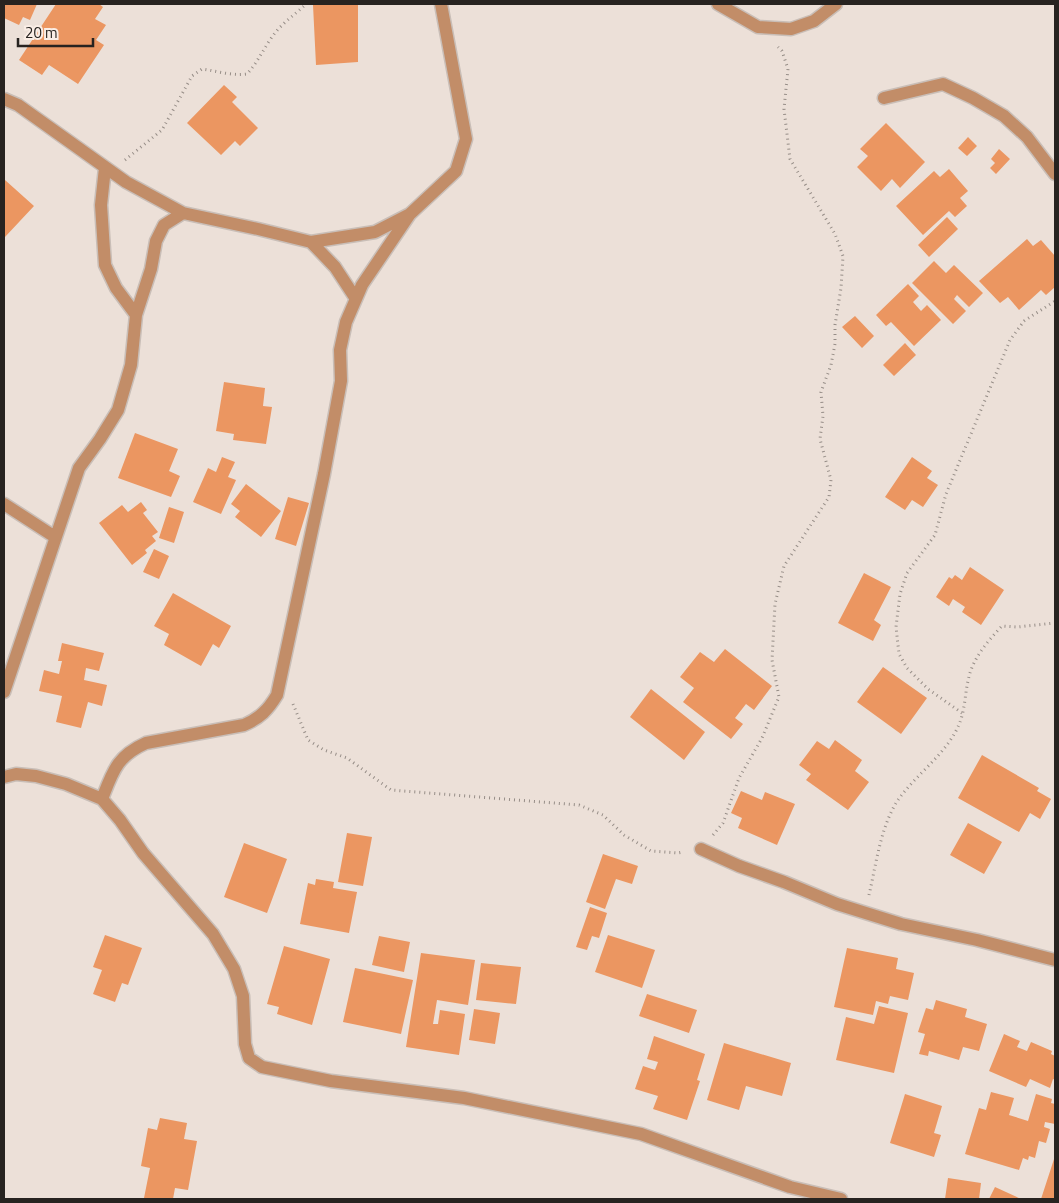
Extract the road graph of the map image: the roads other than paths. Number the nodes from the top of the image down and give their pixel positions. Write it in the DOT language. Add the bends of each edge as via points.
graph roads {
  1 [pos="441,4"];
  2 [pos="718,4"];
  3 [pos="836,4"];
  4 [pos="884,98"];
  5 [pos="4,99"];
  6 [pos="109,171"];
  7 [pos="1055,174"];
  8 [pos="183,212"];
  9 [pos="410,214"];
  10 [pos="311,242"];
  11 [pos="356,299"];
  12 [pos="136,315"];
  13 [pos="4,504"];
  14 [pos="54,537"];
  15 [pos="4,692"];
  16 [pos="4,777"];
  17 [pos="102,799"];
  18 [pos="701,848"];
  19 [pos="1055,960"];
  20 [pos="841,1199"];
  1 -- 9 [label="street" via="466,139 456,171"];
  2 -- 3 [label="street" via="758,27 791,29 814,21"];
  4 -- 7 [label="street" via="943,84 1004,116 1027,137"];
  5 -- 6 [label="street" via="18,105"];
  6 -- 8 [label="street"];
  6 -- 12 [label="street" via="101,205 105,265 116,288"];
  8 -- 10 [label="street"];
  8 -- 12 [label="street" via="164,225 156,241"];
  9 -- 10 [label="street" via="375,232"];
  9 -- 11 [label="street"];
  10 -- 11 [label="street" via="335,267"];
  11 -- 17 [label="street" via="346,322 340,350 341,381 277,695 270,708 244,725 146,743 132,749 112,772"];
  12 -- 14 [label="street" via="131,365 118,410 79,468"];
  13 -- 14 [label="street"];
  14 -- 15 [label="street"];
  16 -- 17 [label="street" via="16,774 36,776"];
  17 -- 20 [label="street" via="148,860 213,934 234,968 243,996 245,1044 249,1058 262,1067 330,1081 464,1098 641,1134 790,1187"];
  18 -- 19 [label="street" via="837,904 901,924"];
}
